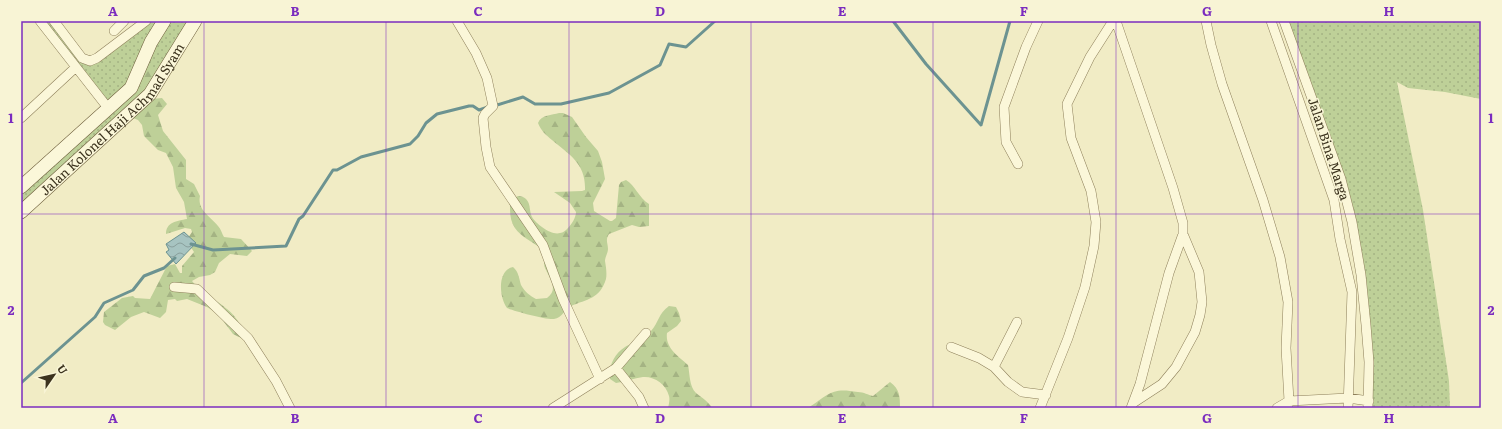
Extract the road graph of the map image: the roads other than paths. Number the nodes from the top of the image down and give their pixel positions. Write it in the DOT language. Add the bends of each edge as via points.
graph roads {
  1 [pos="40,21"];
  2 [pos="54,21"];
  3 [pos="124,21"];
  4 [pos="146,21"];
  5 [pos="164,21"];
  6 [pos="195,21"];
  7 [pos="457,21"];
  8 [pos="1038,21"];
  9 [pos="1113,21"];
  10 [pos="1116,21"];
  11 [pos="1206,21"];
  12 [pos="1271,21"];
  13 [pos="1284,21"];
  14 [pos="114,31"];
  15 [pos="76,67"];
  16 [pos="108,108"];
  17 [pos="21,118"];
  18 [pos="1018,164"];
  19 [pos="21,187"];
  20 [pos="21,212"];
  21 [pos="1184,234"];
  22 [pos="174,287"];
  23 [pos="1017,322"];
  24 [pos="646,332"];
  25 [pos="951,348"];
  26 [pos="994,367"];
  27 [pos="616,368"];
  28 [pos="600,379"];
  29 [pos="1046,395"];
  30 [pos="1348,398"];
  31 [pos="1288,404"];
  32 [pos="1368,404"];
  33 [pos="1132,405"];
  34 [pos="556,407"];
  35 [pos="290,408"];
  36 [pos="644,408"];
  37 [pos="1040,408"];
  38 [pos="1277,408"];
  39 [pos="1348,408"];
  1 -- 15 [label="street"];
  2 -- 4 [label="street" via="82,58 90,60 97,58"];
  3 -- 14 [label="street"];
  5 -- 16 [label="main road, Jalan Kolonel Haji Achmad Syam" via="151,42 131,88"];
  6 -- 20 [label="main road, Jalan Kolonel Haji Achmad Syam" via="150,94"];
  7 -- 28 [label="street" via="476,53 490,89 492,106 483,118 490,167 543,245 563,299"];
  8 -- 18 [label="street" via="1004,107 1006,142"];
  9 -- 29 [label="street" via="1090,57 1067,104 1071,138 1091,191 1096,222 1085,287"];
  10 -- 21 [label="street" via="1173,188"];
  11 -- 31 [label="street" via="1222,84 1263,200 1280,257 1288,302"];
  12 -- 30 [label="street, Jalan Bina Marga" via="1334,200 1352,292"];
  13 -- 32 [label="street, Jalan Bina Marga" via="1341,178 1352,222 1366,325"];
  15 -- 16 [label="street"];
  15 -- 17 [label="street"];
  16 -- 19 [label="main road, Jalan Kolonel Haji Achmad Syam"];
  21 -- 33 [label="street" via="1169,273 1140,384"];
  21 -- 33 [label="street" via="1200,272 1202,302 1195,332 1176,367 1162,384"];
  22 -- 35 [label="street" via="197,289 248,338"];
  23 -- 26 [label="street"];
  24 -- 27 [label="street"];
  25 -- 26 [label="street" via="979,358"];
  26 -- 29 [label="street" via="1022,392"];
  27 -- 28 [label="street"];
  27 -- 36 [label="street" via="639,397"];
  28 -- 34 [label="street"];
  29 -- 37 [label="street"];
  30 -- 31 [label="street"];
  30 -- 32 [label="street"];
  30 -- 39 [label="street, Jalan Bina Marga"];
  31 -- 38 [label="street"];
}
